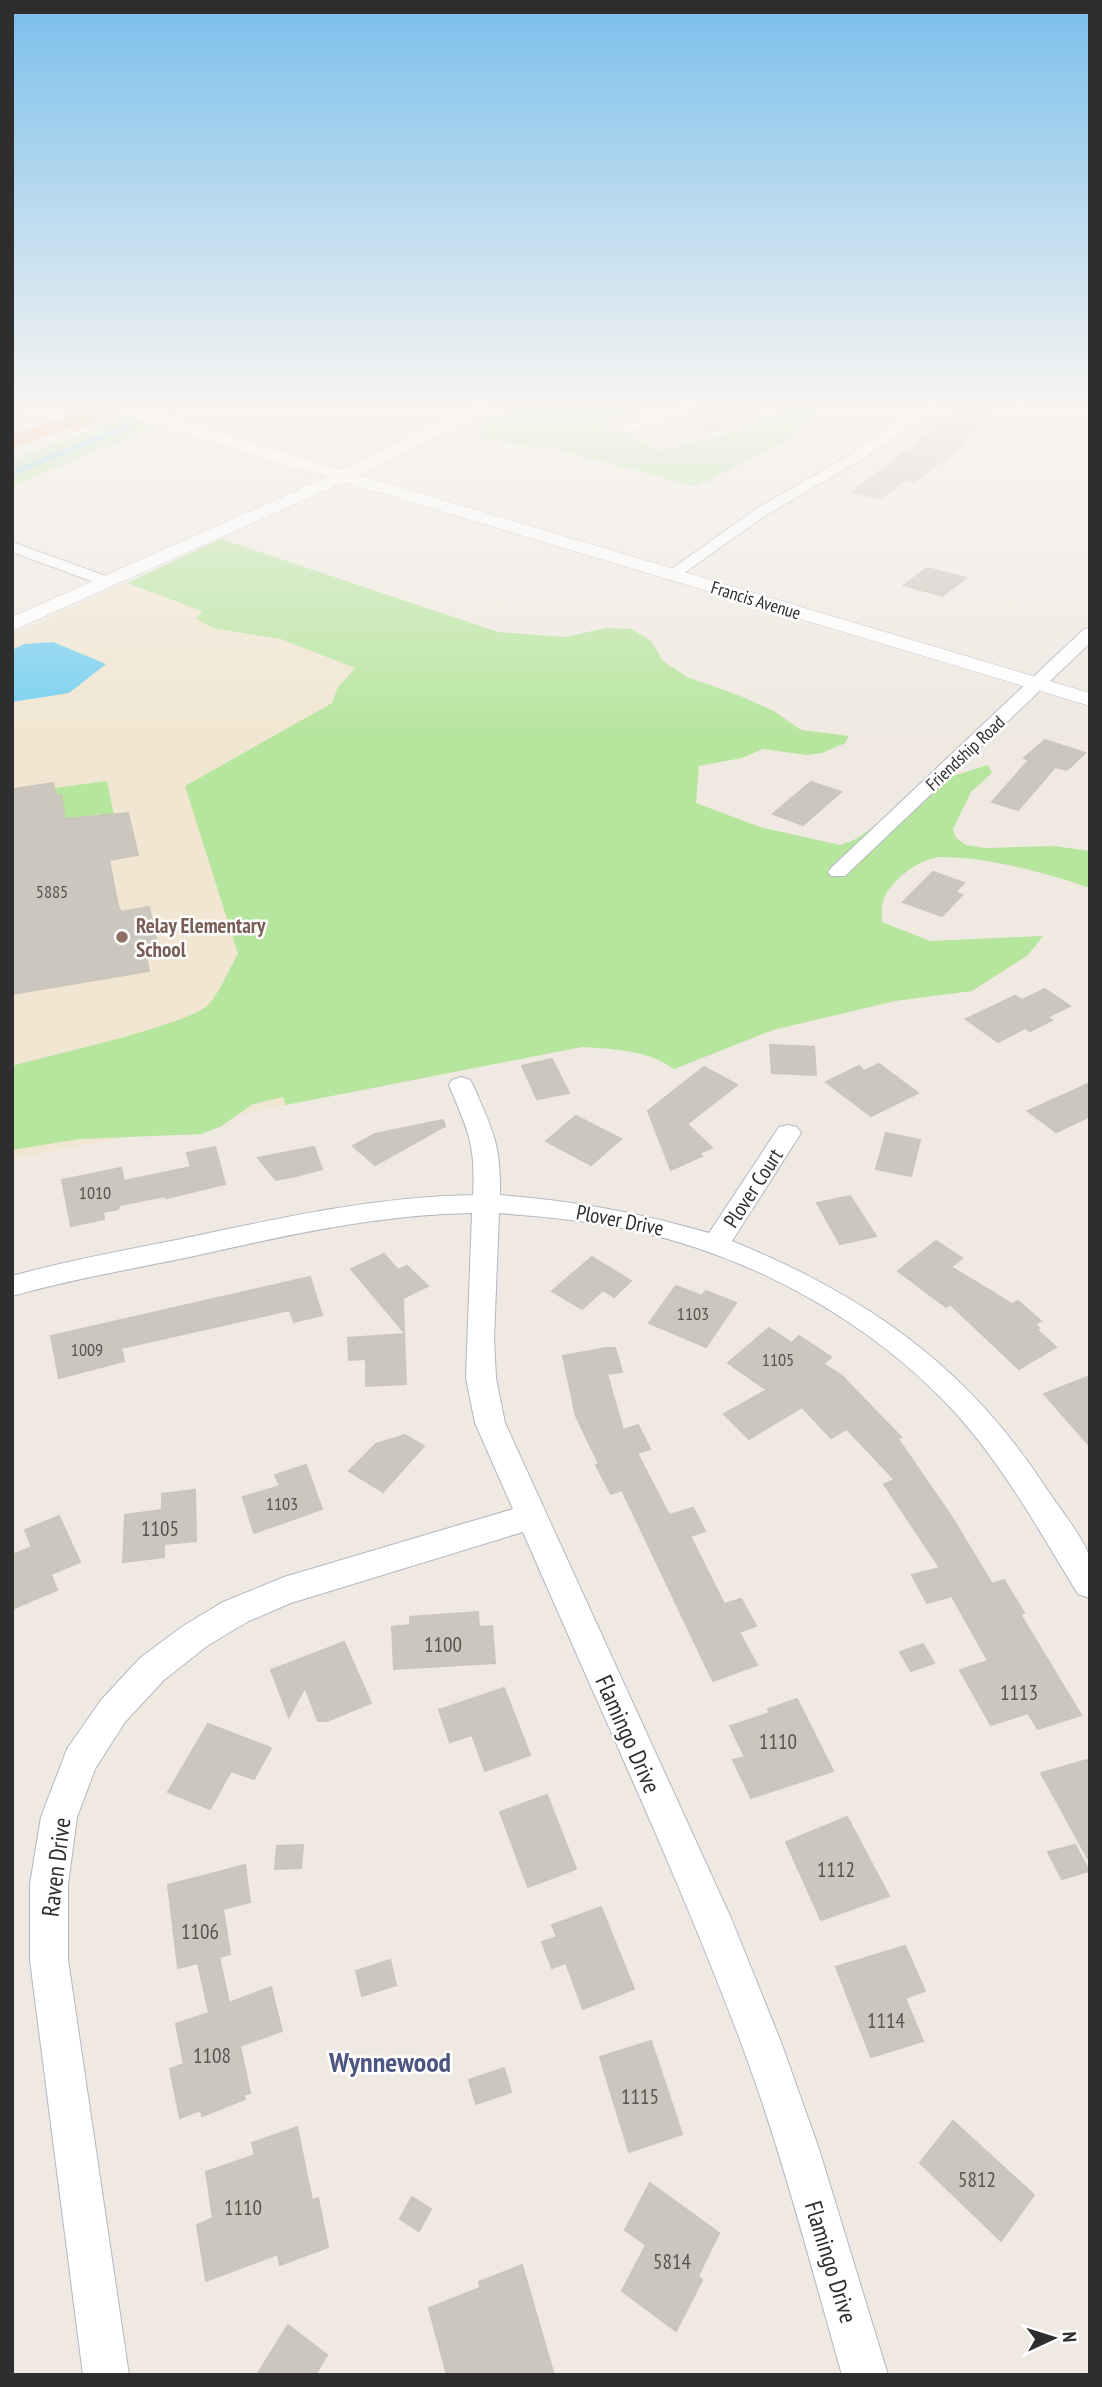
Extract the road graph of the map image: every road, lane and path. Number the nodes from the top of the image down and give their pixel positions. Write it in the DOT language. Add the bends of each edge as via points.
graph roads {
  1 [pos="258,514"];
  2 [pos="470,514"];
  3 [pos="758,514"];
  4 [pos="12,547"];
  5 [pos="671,575"];
  6 [pos="108,582"];
  7 [pos="12,625"];
  8 [pos="1090,633"];
  9 [pos="1038,685"];
  10 [pos="1090,700"];
  11 [pos="838,872"];
  12 [pos="461,1085"];
  13 [pos="788,1133"];
  14 [pos="488,1202"];
  15 [pos="717,1243"];
  16 [pos="12,1286"];
  17 [pos="530,1517"];
  18 [pos="1090,1584"];
  19 [pos="106,2375"];
  20 [pos="865,2375"];
  1 -- 6 [label="street"];
  2 -- 5 [label="street, Francis Avenue"];
  3 -- 5 [label="street"];
  4 -- 6 [label="street"];
  5 -- 9 [label="street, Francis Avenue"];
  6 -- 7 [label="street"];
  8 -- 9 [label="street, Friendship Road"];
  9 -- 10 [label="street, Francis Avenue"];
  9 -- 11 [label="street, Friendship Road"];
  12 -- 14 [label="street, Flamingo Drive" via="484,1138"];
  13 -- 15 [label="street, Plover Court"];
  14 -- 15 [label="street, Plover Drive" via="651,1223"];
  14 -- 16 [label="street, Plover Drive" via="354,1213"];
  14 -- 17 [label="street, Flamingo Drive" via="481,1378 490,1423"];
  15 -- 18 [label="street, Plover Drive" via="852,1312 914,1356 964,1403 1015,1469"];
  17 -- 19 [label="street, Raven Drive" via="284,1591 235,1612 152,1669 113,1711 80,1762 59,1816 49,1884 49,1960"];
  17 -- 20 [label="street, Flamingo Drive" via="717,1932 756,2030 798,2149"];
}
